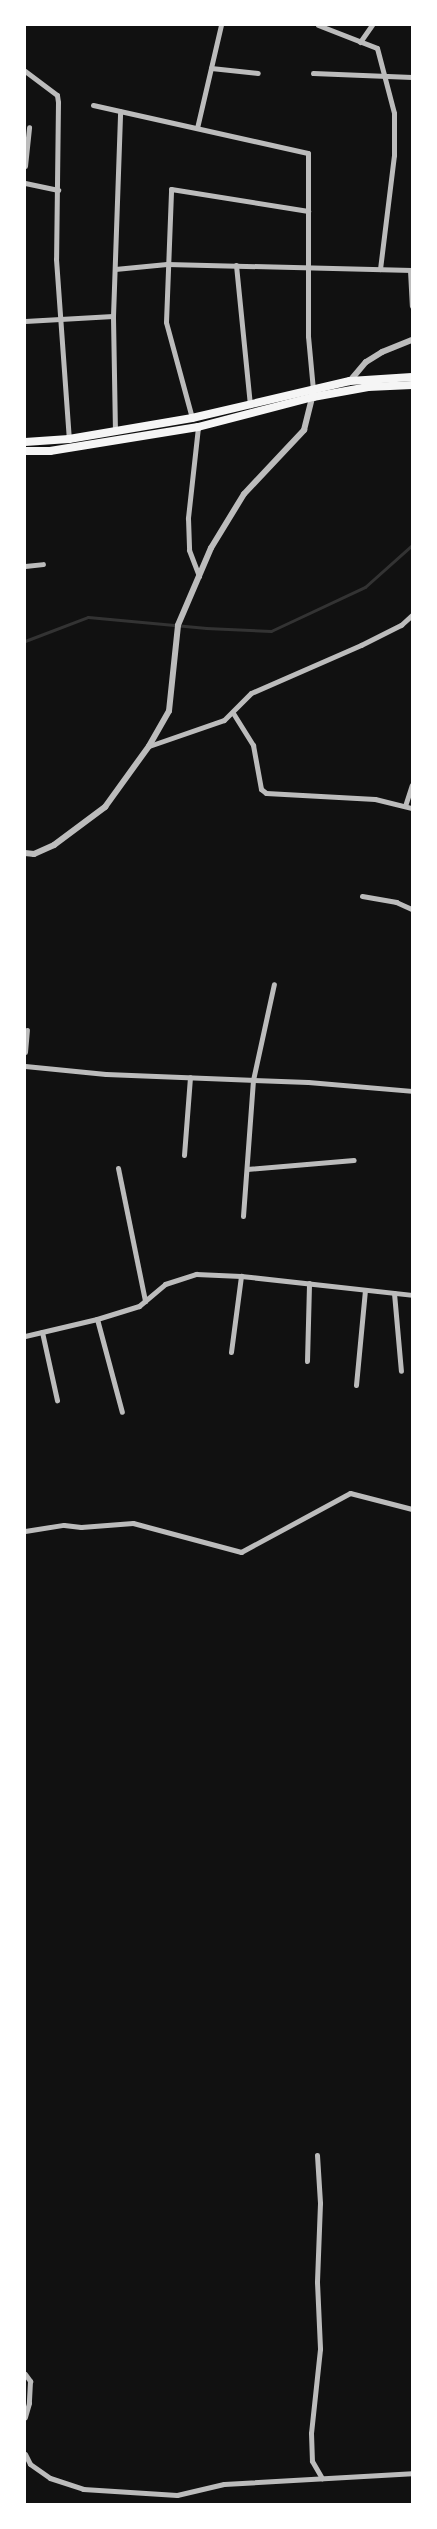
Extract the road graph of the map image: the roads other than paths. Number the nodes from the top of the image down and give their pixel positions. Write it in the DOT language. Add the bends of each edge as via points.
graph roads {
  1 [pos="221,25"];
  2 [pos="318,25"];
  3 [pos="372,25"];
  4 [pos="360,42"];
  5 [pos="211,68"];
  6 [pos="25,71"];
  7 [pos="258,73"];
  8 [pos="313,73"];
  9 [pos="384,76"];
  10 [pos="412,77"];
  11 [pos="93,105"];
  12 [pos="120,111"];
  13 [pos="29,127"];
  14 [pos="197,128"];
  15 [pos="25,166"];
  16 [pos="25,184"];
  17 [pos="58,190"];
  18 [pos="308,211"];
  19 [pos="167,264"];
  20 [pos="236,265"];
  21 [pos="308,267"];
  22 [pos="115,269"];
  23 [pos="380,269"];
  24 [pos="411,270"];
  25 [pos="412,306"];
  26 [pos="113,316"];
  27 [pos="60,319"];
  28 [pos="25,321"];
  29 [pos="412,340"];
  30 [pos="412,377"];
  31 [pos="350,381"];
  32 [pos="412,385"];
  33 [pos="337,393"];
  34 [pos="313,394"];
  35 [pos="250,404"];
  36 [pos="192,418"];
  37 [pos="198,427"];
  38 [pos="115,432"];
  39 [pos="69,439"];
  40 [pos="25,442"];
  41 [pos="25,451"];
  42 [pos="43,564"];
  43 [pos="25,566"];
  44 [pos="199,576"];
  45 [pos="412,615"];
  46 [pos="233,713"];
  47 [pos="149,746"];
  48 [pos="412,785"];
  49 [pos="405,806"];
  50 [pos="412,808"];
  51 [pos="25,853"];
  52 [pos="362,896"];
  53 [pos="412,909"];
  54 [pos="274,984"];
  55 [pos="27,1030"];
  56 [pos="25,1052"];
  57 [pos="25,1066"];
  58 [pos="190,1077"];
  59 [pos="253,1080"];
  60 [pos="412,1090"];
  61 [pos="184,1155"];
  62 [pos="354,1160"];
  63 [pos="118,1168"];
  64 [pos="247,1169"];
  65 [pos="243,1216"];
  66 [pos="241,1276"];
  67 [pos="309,1284"];
  68 [pos="365,1290"];
  69 [pos="394,1293"];
  70 [pos="412,1295"];
  71 [pos="145,1301"];
  72 [pos="98,1320"];
  73 [pos="42,1332"];
  74 [pos="25,1336"];
  75 [pos="231,1352"];
  76 [pos="307,1361"];
  77 [pos="401,1371"];
  78 [pos="356,1385"];
  79 [pos="57,1400"];
  80 [pos="122,1412"];
  81 [pos="412,1509"];
  82 [pos="25,1532"];
  83 [pos="317,2154"];
  84 [pos="25,2374"];
  85 [pos="25,2417"];
  86 [pos="25,2454"];
  87 [pos="412,2473"];
  88 [pos="322,2478"];
  1 -- 5 [label="street"];
  2 -- 4 [label="street"];
  3 -- 4 [label="street"];
  4 -- 9 [label="street" via="377,48"];
  5 -- 7 [label="street"];
  5 -- 14 [label="street"];
  6 -- 17 [label="street" via="57,95"];
  8 -- 9 [label="street"];
  9 -- 10 [label="street"];
  9 -- 23 [label="street" via="394,114 394,155"];
  11 -- 12 [label="street"];
  12 -- 14 [label="street"];
  12 -- 22 [label="street"];
  13 -- 15 [label="street"];
  14 -- 18 [label="street" via="308,153"];
  16 -- 17 [label="street"];
  17 -- 27 [label="street" via="56,258"];
  18 -- 19 [label="street" via="171,189"];
  18 -- 21 [label="street"];
  19 -- 20 [label="street"];
  19 -- 22 [label="street"];
  19 -- 36 [label="street" via="166,322"];
  20 -- 21 [label="street"];
  20 -- 35 [label="street"];
  21 -- 23 [label="street"];
  21 -- 34 [label="street" via="308,336"];
  22 -- 26 [label="street"];
  23 -- 24 [label="street"];
  24 -- 25 [label="street"];
  26 -- 27 [label="street"];
  26 -- 38 [label="street"];
  27 -- 28 [label="street"];
  27 -- 39 [label="street"];
  29 -- 31 [label="street" via="366,362"];
  30 -- 31 [label="main road"];
  31 -- 33 [label="street"];
  31 -- 34 [label="main road"];
  32 -- 33 [label="main road" via="368,387"];
  33 -- 34 [label="main road"];
  34 -- 35 [label="main road"];
  34 -- 37 [label="main road"];
  34 -- 44 [label="street" via="304,430 244,494 211,548"];
  35 -- 36 [label="main road"];
  36 -- 38 [label="main road"];
  37 -- 41 [label="main road" via="59,450"];
  37 -- 44 [label="street" via="188,518 189,550"];
  38 -- 39 [label="main road"];
  39 -- 40 [label="main road"];
  42 -- 43 [label="street"];
  44 -- 47 [label="street" via="178,625 170,711"];
  45 -- 46 [label="street" via="401,625 361,645 251,693"];
  46 -- 47 [label="street" via="224,720"];
  46 -- 49 [label="street" via="253,745 261,788 266,793 375,799"];
  47 -- 51 [label="street" via="105,807 54,845 34,854"];
  48 -- 49 [label="street"];
  49 -- 50 [label="street"];
  52 -- 53 [label="street" via="396,902"];
  54 -- 59 [label="street"];
  55 -- 56 [label="street"];
  57 -- 58 [label="street" via="106,1074"];
  58 -- 59 [label="street"];
  58 -- 61 [label="street"];
  59 -- 60 [label="street"];
  59 -- 64 [label="street"];
  62 -- 64 [label="street"];
  63 -- 71 [label="street"];
  64 -- 65 [label="street"];
  66 -- 67 [label="street"];
  66 -- 71 [label="street" via="196,1274 165,1284"];
  66 -- 75 [label="street"];
  67 -- 68 [label="street"];
  67 -- 76 [label="street"];
  68 -- 69 [label="street"];
  68 -- 78 [label="street"];
  69 -- 70 [label="street"];
  69 -- 77 [label="street"];
  71 -- 72 [label="street"];
  72 -- 73 [label="street"];
  72 -- 80 [label="street"];
  73 -- 74 [label="street"];
  73 -- 79 [label="street"];
  81 -- 82 [label="street" via="350,1493 241,1552 133,1524 81,1527 64,1524"];
  83 -- 88 [label="street" via="320,2349 311,2433 312,2461"];
  84 -- 85 [label="street" via="30,2382"];
  86 -- 88 [label="street" via="30,2464 50,2478 83,2489 177,2496 224,2484"];
  87 -- 88 [label="street"];
}
